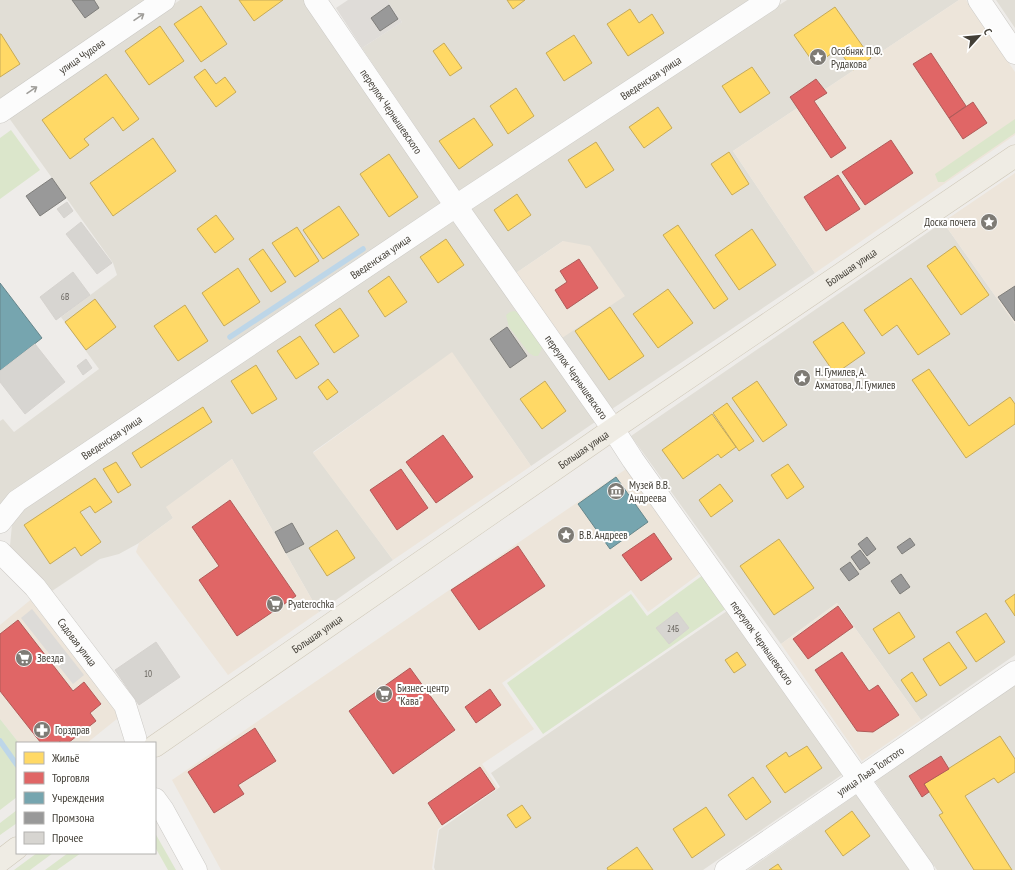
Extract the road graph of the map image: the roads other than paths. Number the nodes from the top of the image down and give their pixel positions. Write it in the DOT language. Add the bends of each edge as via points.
graph roads {
  1 [pos="164,0"];
  2 [pos="315,0"];
  3 [pos="769,0"];
  4 [pos="979,0"];
  5 [pos="1015,53"];
  6 [pos="0,112"];
  7 [pos="1015,156"];
  8 [pos="456,206"];
  9 [pos="613,429"];
  10 [pos="0,522"];
  11 [pos="0,552"];
  12 [pos="1015,672"];
  13 [pos="136,742"];
  14 [pos="156,745"];
  15 [pos="859,779"];
  16 [pos="156,800"];
  17 [pos="16,849"];
  18 [pos="0,861"];
  19 [pos="196,870"];
  20 [pos="726,870"];
  21 [pos="922,870"];
  6 -- 1 [label="street, улица Чудова, one-way"];
  2 -- 8 [label="street, переулок Чернышевского"];
  3 -- 8 [label="street, Введенская улица"];
  4 -- 5 [label="street"];
  7 -- 9 [label="main road, Большая улица"];
  8 -- 9 [label="street, переулок Чернышевского"];
  8 -- 10 [label="street, Введенская улица" via="17,501"];
  9 -- 14 [label="main road, Большая улица"];
  9 -- 15 [label="street, переулок Чернышевского"];
  11 -- 13 [label="street, Садовая улица" via="35,587 126,705"];
  12 -- 15 [label="street, улица Льва Толстого"];
  15 -- 20 [label="street, улица Льва Толстого"];
  15 -- 21 [label="street, переулок Чернышевского"];
  16 -- 19 [label="street"];
  17 -- 18 [label="main road"];
}
